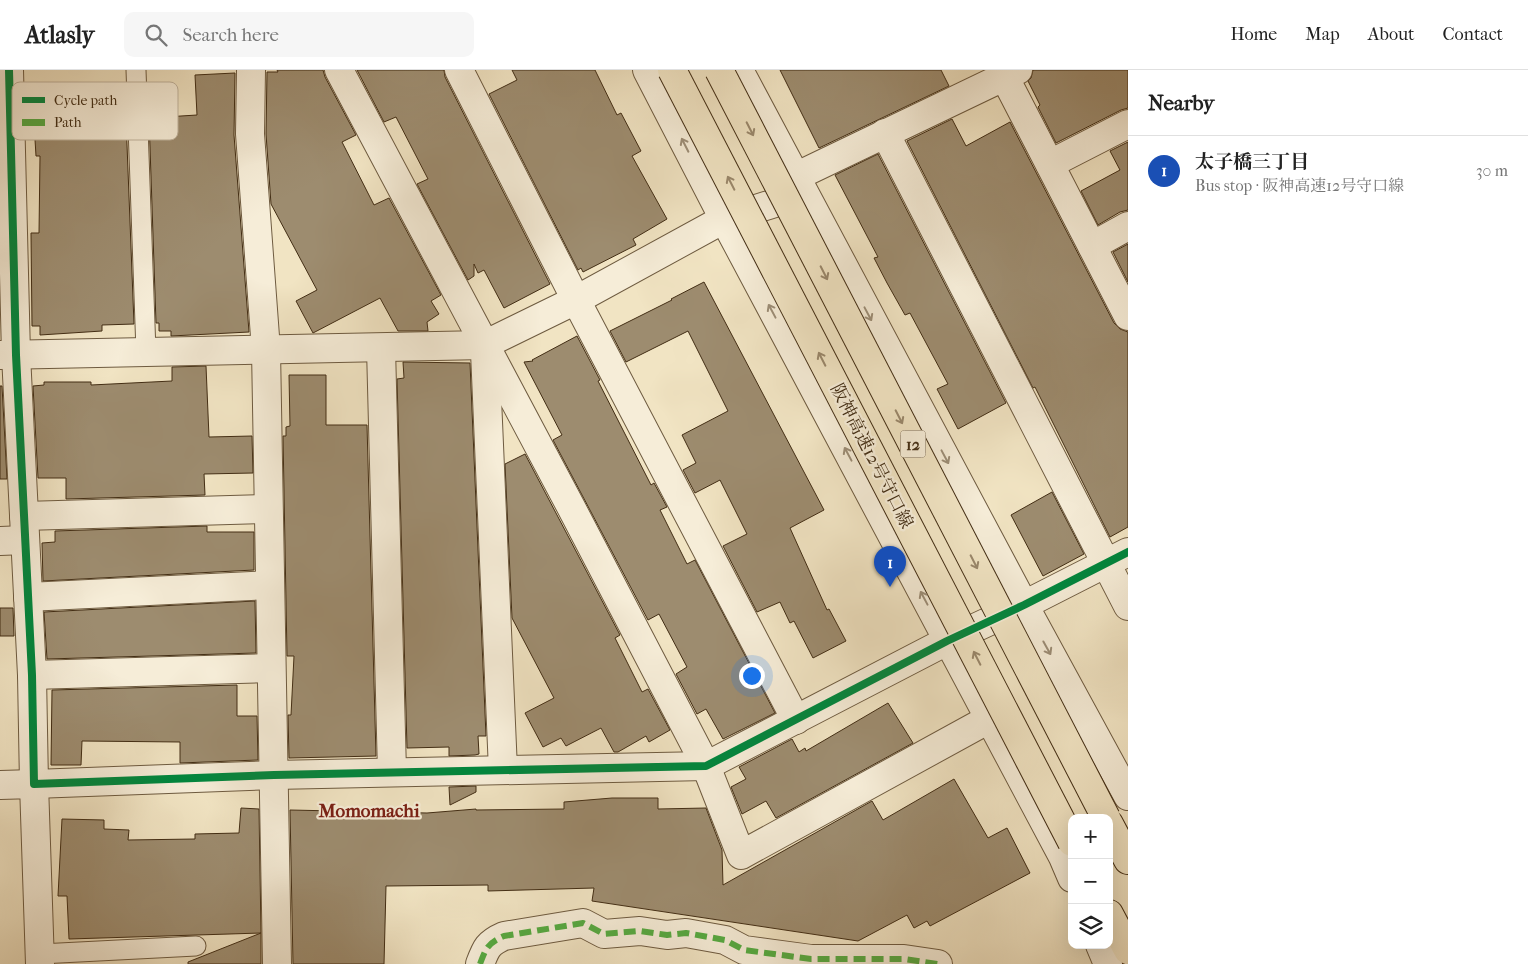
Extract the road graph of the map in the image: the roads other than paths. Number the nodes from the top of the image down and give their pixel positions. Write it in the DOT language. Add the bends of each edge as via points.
graph roads {
  1 [pos="9,70"];
  2 [pos="250,70"];
  3 [pos="339,70"];
  4 [pos="459,70"];
  5 [pos="647,70"];
  6 [pos="672,70"];
  7 [pos="719,70"];
  8 [pos="739,70"];
  9 [pos="1008,72"];
  10 [pos="1128,124"];
  11 [pos="885,133"];
  12 [pos="138,140"];
  13 [pos="1050,164"];
  14 [pos="799,185"];
  15 [pos="724,219"];
  16 [pos="1128,226"];
  17 [pos="1092,246"];
  18 [pos="576,300"];
  19 [pos="1128,316"];
  20 [pos="484,345"];
  21 [pos="381,348"];
  22 [pos="266,350"];
  23 [pos="146,352"];
  24 [pos="8,355"];
  25 [pos="268,509"];
  26 [pos="16,532"];
  27 [pos="1117,558"];
  28 [pos="270,585"];
  29 [pos="28,597"];
  30 [pos="1024,605"];
  31 [pos="1128,606"];
  32 [pos="947,641"];
  33 [pos="271,668"];
  34 [pos="32,675"];
  35 [pos="989,719"];
  36 [pos="796,720"];
  37 [pos="706,766"];
  38 [pos="503,770"];
  39 [pos="392,772"];
  40 [pos="274,774"];
  41 [pos="34,784"];
  42 [pos="0,785"];
  43 [pos="1128,796"];
  44 [pos="1104,814"];
  45 [pos="1113,832"];
  46 [pos="1068,834"];
  47 [pos="1128,860"];
  48 [pos="1068,869"];
  49 [pos="1113,922"];
  50 [pos="196,946"];
  51 [pos="1102,949"];
  52 [pos="1128,950"];
  53 [pos="40,959"];
  54 [pos="277,964"];
  55 [pos="480,964"];
  56 [pos="938,964"];
  57 [pos="1108,964"];
  1 -- 24 [label="street"];
  2 -- 22 [label="street" via="250,134"];
  3 -- 20 [label="street"];
  4 -- 18 [label="street"];
  15 -- 5 [label="street, one-way"];
  46 -- 6 [label="highway, 阪神高速12号守口線, one-way, bridge"];
  7 -- 44 [label="highway, 12, one-way, bridge"];
  8 -- 14 [label="street"];
  9 -- 11 [label="street"];
  9 -- 13 [label="street"];
  10 -- 13 [label="street"];
  11 -- 14 [label="street"];
  11 -- 27 [label="street"];
  12 -- 23 [label="lane"];
  13 -- 17 [label="street"];
  14 -- 15 [label="street"];
  14 -- 30 [label="street, one-way"];
  15 -- 18 [label="street"];
  32 -- 15 [label="street, one-way"];
  16 -- 17 [label="street"];
  17 -- 19 [label="street"];
  18 -- 20 [label="street"];
  18 -- 36 [label="street"];
  20 -- 21 [label="street"];
  20 -- 37 [label="street"];
  20 -- 38 [label="street"];
  21 -- 22 [label="street"];
  21 -- 39 [label="street"];
  22 -- 23 [label="street"];
  22 -- 25 [label="street"];
  23 -- 24 [label="street"];
  24 -- 26 [label="street"];
  25 -- 26 [label="street"];
  25 -- 28 [label="street"];
  26 -- 29 [label="street"];
  27 -- 30 [label="street"];
  27 -- 31 [label="street"];
  28 -- 29 [label="street"];
  28 -- 33 [label="street"];
  29 -- 34 [label="street"];
  30 -- 32 [label="street"];
  30 -- 43 [label="street, one-way"];
  32 -- 35 [label="street"];
  32 -- 36 [label="street"];
  33 -- 34 [label="street"];
  33 -- 40 [label="street"];
  34 -- 41 [label="street"];
  35 -- 37 [label="street" via="741,854"];
  35 -- 48 [label="street"];
  36 -- 37 [label="street"];
  37 -- 38 [label="street"];
  38 -- 39 [label="street"];
  39 -- 40 [label="street"];
  40 -- 41 [label="street"];
  40 -- 54 [label="street"];
  41 -- 42 [label="street"];
  41 -- 53 [label="street"];
  45 -- 47 [label="highway"];
  49 -- 52 [label="highway"];
  50 -- 53 [label="lane"];
  51 -- 57 [label="street"];
  55 -- 56 [label="street" via="486,948 504,936 583,923 604,934 640,931 667,935 686,933 725,940 744,950 812,959 904,959"];
}
